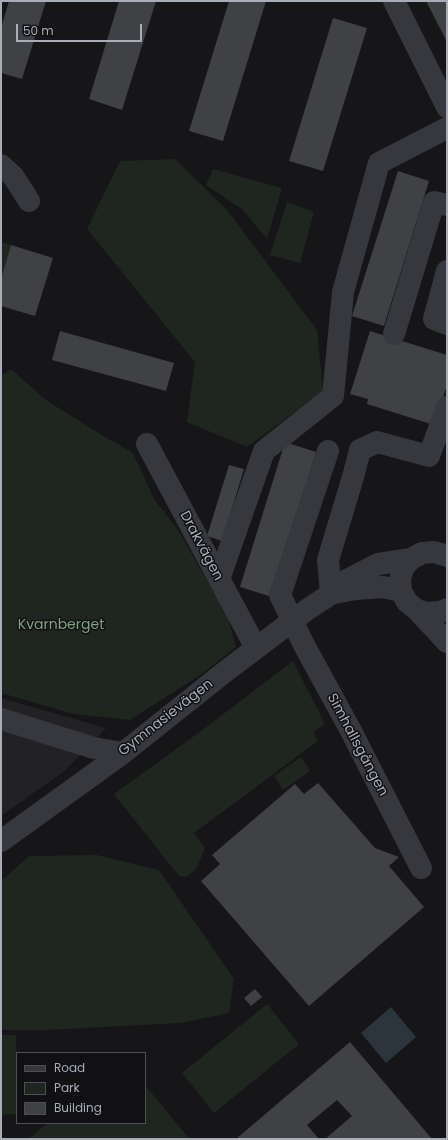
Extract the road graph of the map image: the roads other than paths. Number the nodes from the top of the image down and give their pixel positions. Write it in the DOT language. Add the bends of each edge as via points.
graph roads {
  1 [pos="394,1"];
  2 [pos="447,107"];
  3 [pos="447,128"];
  4 [pos="1,165"];
  5 [pos="29,202"];
  6 [pos="447,204"];
  7 [pos="447,271"];
  8 [pos="447,324"];
  9 [pos="394,334"];
  10 [pos="447,407"];
  11 [pos="147,444"];
  12 [pos="328,450"];
  13 [pos="443,549"];
  14 [pos="411,559"];
  15 [pos="219,580"];
  16 [pos="401,592"];
  17 [pos="331,594"];
  18 [pos="447,608"];
  19 [pos="417,610"];
  20 [pos="292,622"];
  21 [pos="447,642"];
  22 [pos="256,648"];
  23 [pos="1,719"];
  24 [pos="123,753"];
  25 [pos="1,841"];
  26 [pos="421,868"];
  1 -- 2 [label="street"];
  3 -- 15 [label="street" via="379,163 343,292 333,396 264,451"];
  4 -- 5 [label="street" via="13,176"];
  6 -- 9 [label="street" via="434,202"];
  7 -- 8 [label="street" via="434,319"];
  10 -- 17 [label="street" via="429,456 377,442 360,450 328,560"];
  11 -- 15 [label="street, Drakvägen"];
  12 -- 20 [label="street, Simhallsgången" via="280,595"];
  13 -- 14 [label="street, Gymnasievägen" via="422,553"];
  14 -- 16 [label="street" via="403,568"];
  14 -- 17 [label="street, Gymnasievägen" via="378,564 347,580"];
  15 -- 22 [label="street, Drakvägen"];
  16 -- 17 [label="street, Gymnasievägen" via="382,587"];
  16 -- 19 [label="street" via="407,602"];
  17 -- 20 [label="street, Gymnasievägen"];
  18 -- 19 [label="street" via="428,614"];
  19 -- 21 [label="street"];
  20 -- 22 [label="street, Gymnasievägen"];
  20 -- 26 [label="street, Simhallsgången"];
  22 -- 24 [label="street, Gymnasievägen"];
  23 -- 24 [label="street" via="94,748"];
  24 -- 25 [label="street, Gymnasievägen"];
}
